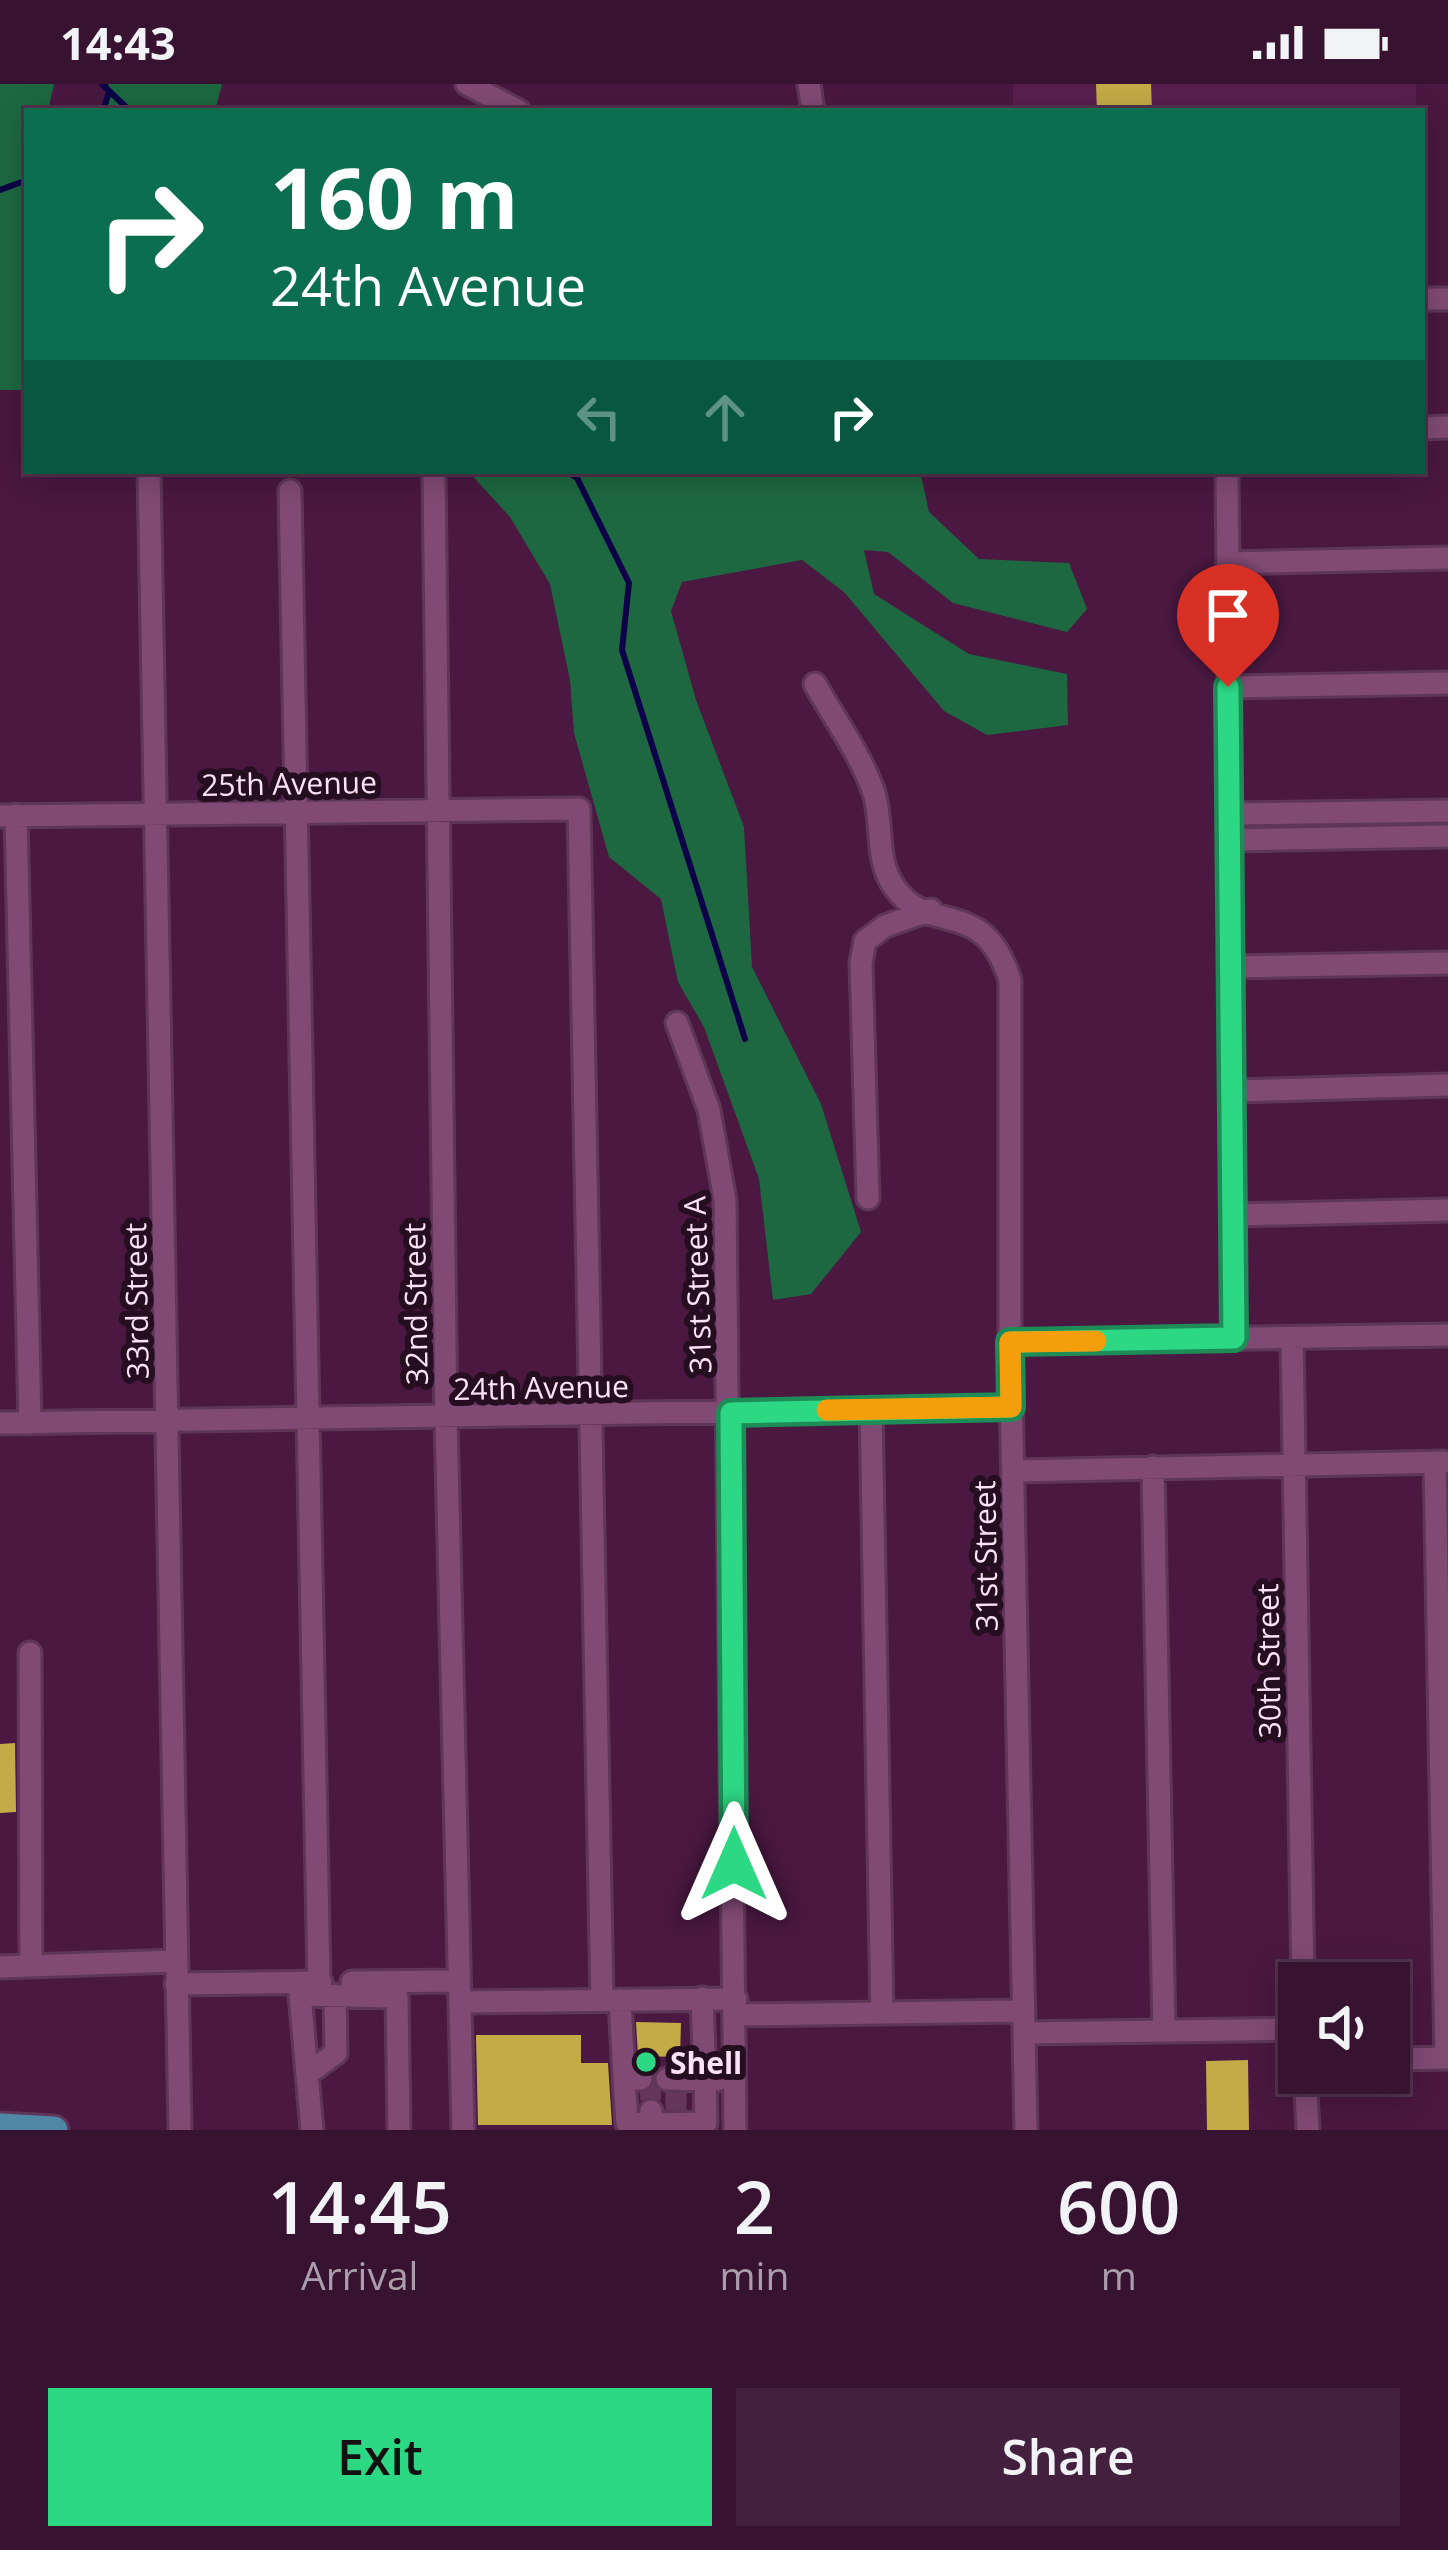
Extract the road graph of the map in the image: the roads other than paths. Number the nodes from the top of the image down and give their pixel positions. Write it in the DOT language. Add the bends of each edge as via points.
graph roads {
  1 [pos="467,84"];
  2 [pos="513,108"];
  3 [pos="148,474"];
  4 [pos="1227,474"];
  5 [pos="434,478"];
  6 [pos="290,490"];
  7 [pos="1448,557"];
  8 [pos="1228,563"];
  9 [pos="1448,683"];
  10 [pos="815,684"];
  11 [pos="1228,687"];
  12 [pos="1448,811"];
  13 [pos="439,812"];
  14 [pos="298,813"];
  15 [pos="157,814"];
  16 [pos="1230,814"];
  17 [pos="8,815"];
  18 [pos="1448,836"];
  19 [pos="1231,840"];
  20 [pos="931,910"];
  21 [pos="1448,963"];
  22 [pos="1232,968"];
  23 [pos="676,1023"];
  24 [pos="1448,1085"];
  25 [pos="1233,1090"];
  26 [pos="868,1198"];
  27 [pos="1448,1210"];
  28 [pos="1234,1214"];
  29 [pos="1448,1335"];
  30 [pos="1234,1338"];
  31 [pos="1292,1338"];
  32 [pos="1010,1342"];
  33 [pos="1011,1407"];
  34 [pos="871,1408"];
  35 [pos="731,1413"];
  36 [pos="590,1415"];
  37 [pos="446,1419"];
  38 [pos="307,1421"];
  39 [pos="168,1422"];
  40 [pos="0,1423"];
  41 [pos="30,1423"];
  42 [pos="1442,1462"];
  43 [pos="1294,1463"];
  44 [pos="1153,1467"];
  45 [pos="1013,1471"];
  46 [pos="30,1653"];
  47 [pos="1304,1962"];
  48 [pos="31,1966"];
  49 [pos="0,1967"];
  50 [pos="176,1972"];
  51 [pos="327,1989"];
  52 [pos="460,1992"];
  53 [pos="703,1998"];
  54 [pos="611,2000"];
  55 [pos="735,2007"];
  56 [pos="882,2013"];
  57 [pos="1024,2022"];
  58 [pos="1278,2029"];
  59 [pos="1164,2031"];
  60 [pos="1447,2058"];
  61 [pos="1410,2059"];
  62 [pos="310,2072"];
  63 [pos="705,2080"];
  64 [pos="735,2081"];
  65 [pos="1306,2094"];
  66 [pos="674,2096"];
  67 [pos="652,2121"];
  68 [pos="0,2127"];
  69 [pos="54,2130"];
  70 [pos="180,2130"];
  71 [pos="312,2130"];
  72 [pos="399,2130"];
  73 [pos="463,2130"];
  74 [pos="735,2130"];
  75 [pos="1026,2130"];
  76 [pos="1308,2130"];
  1 -- 2 [label="street"];
  3 -- 15 [label="street, 33rd Street"];
  4 -- 8 [label="street"];
  5 -- 13 [label="street, 32nd Street"];
  6 -- 14 [label="street"];
  7 -- 8 [label="street"];
  8 -- 11 [label="street"];
  9 -- 11 [label="street"];
  10 -- 20 [label="street" via="873,790 883,867 897,892"];
  11 -- 16 [label="street"];
  12 -- 16 [label="street"];
  13 -- 14 [label="street, 25th Avenue"];
  13 -- 36 [label="street, 25th Avenue" via="579,809"];
  13 -- 37 [label="street, 32nd Street"];
  14 -- 15 [label="street, 25th Avenue"];
  14 -- 38 [label="street"];
  15 -- 17 [label="street, 25th Avenue"];
  15 -- 39 [label="street, 33rd Street"];
  16 -- 19 [label="street"];
  17 -- 41 [label="street"];
  18 -- 19 [label="street"];
  19 -- 22 [label="street"];
  20 -- 26 [label="street" via="865,940"];
  20 -- 32 [label="street, 31st Street" via="987,934 1010,980"];
  21 -- 22 [label="street"];
  22 -- 25 [label="street"];
  23 -- 35 [label="street, 31st Street A" via="721,1156"];
  24 -- 25 [label="street"];
  25 -- 28 [label="street"];
  27 -- 28 [label="street"];
  28 -- 30 [label="street"];
  29 -- 31 [label="street"];
  30 -- 31 [label="street"];
  30 -- 32 [label="street"];
  31 -- 43 [label="street, 30th Street"];
  32 -- 33 [label="street, 31st Street"];
  33 -- 34 [label="street, 24th Avenue"];
  33 -- 45 [label="street, 31st Street"];
  34 -- 35 [label="street, 24th Avenue"];
  34 -- 56 [label="street"];
  35 -- 36 [label="street, 24th Avenue"];
  35 -- 55 [label="street, 31st Street A"];
  36 -- 37 [label="street, 24th Avenue"];
  36 -- 54 [label="street"];
  37 -- 38 [label="street, 24th Avenue"];
  37 -- 52 [label="street, 32nd Street"];
  38 -- 39 [label="street, 24th Avenue"];
  38 -- 51 [label="street"];
  39 -- 41 [label="street, 24th Avenue"];
  39 -- 50 [label="street, 33rd Street"];
  40 -- 41 [label="street, 24th Avenue"];
  42 -- 43 [label="street"];
  42 -- 60 [label="street"];
  43 -- 44 [label="street"];
  43 -- 47 [label="street, 30th Street"];
  44 -- 45 [label="street"];
  44 -- 59 [label="street"];
  45 -- 57 [label="street, 31st Street"];
  46 -- 48 [label="street"];
  48 -- 49 [label="street"];
  48 -- 50 [label="street"];
  50 -- 51 [label="street"];
  50 -- 70 [label="street, 33rd Street"];
  51 -- 52 [label="street"];
  51 -- 62 [label="street" via="336,2054"];
  51 -- 62 [label="street" via="300,1995"];
  51 -- 72 [label="street" via="397,1997"];
  52 -- 54 [label="street"];
  52 -- 73 [label="street, 32nd Street"];
  53 -- 54 [label="street"];
  53 -- 55 [label="street"];
  53 -- 63 [label="street"];
  54 -- 67 [label="street" via="632,2078 627,2123"];
  55 -- 56 [label="street"];
  55 -- 64 [label="street, 31st Street A"];
  56 -- 57 [label="street"];
  57 -- 59 [label="street"];
  57 -- 75 [label="street, 31st Street"];
  58 -- 59 [label="street"];
  60 -- 61 [label="street"];
  62 -- 71 [label="street"];
  63 -- 64 [label="street"];
  63 -- 66 [label="street"];
  63 -- 66 [label="street" via="706,2123"];
  64 -- 74 [label="street, 31st Street A"];
  65 -- 76 [label="street"];
  66 -- 67 [label="street"];
  68 -- 69 [label="main road"];
}
